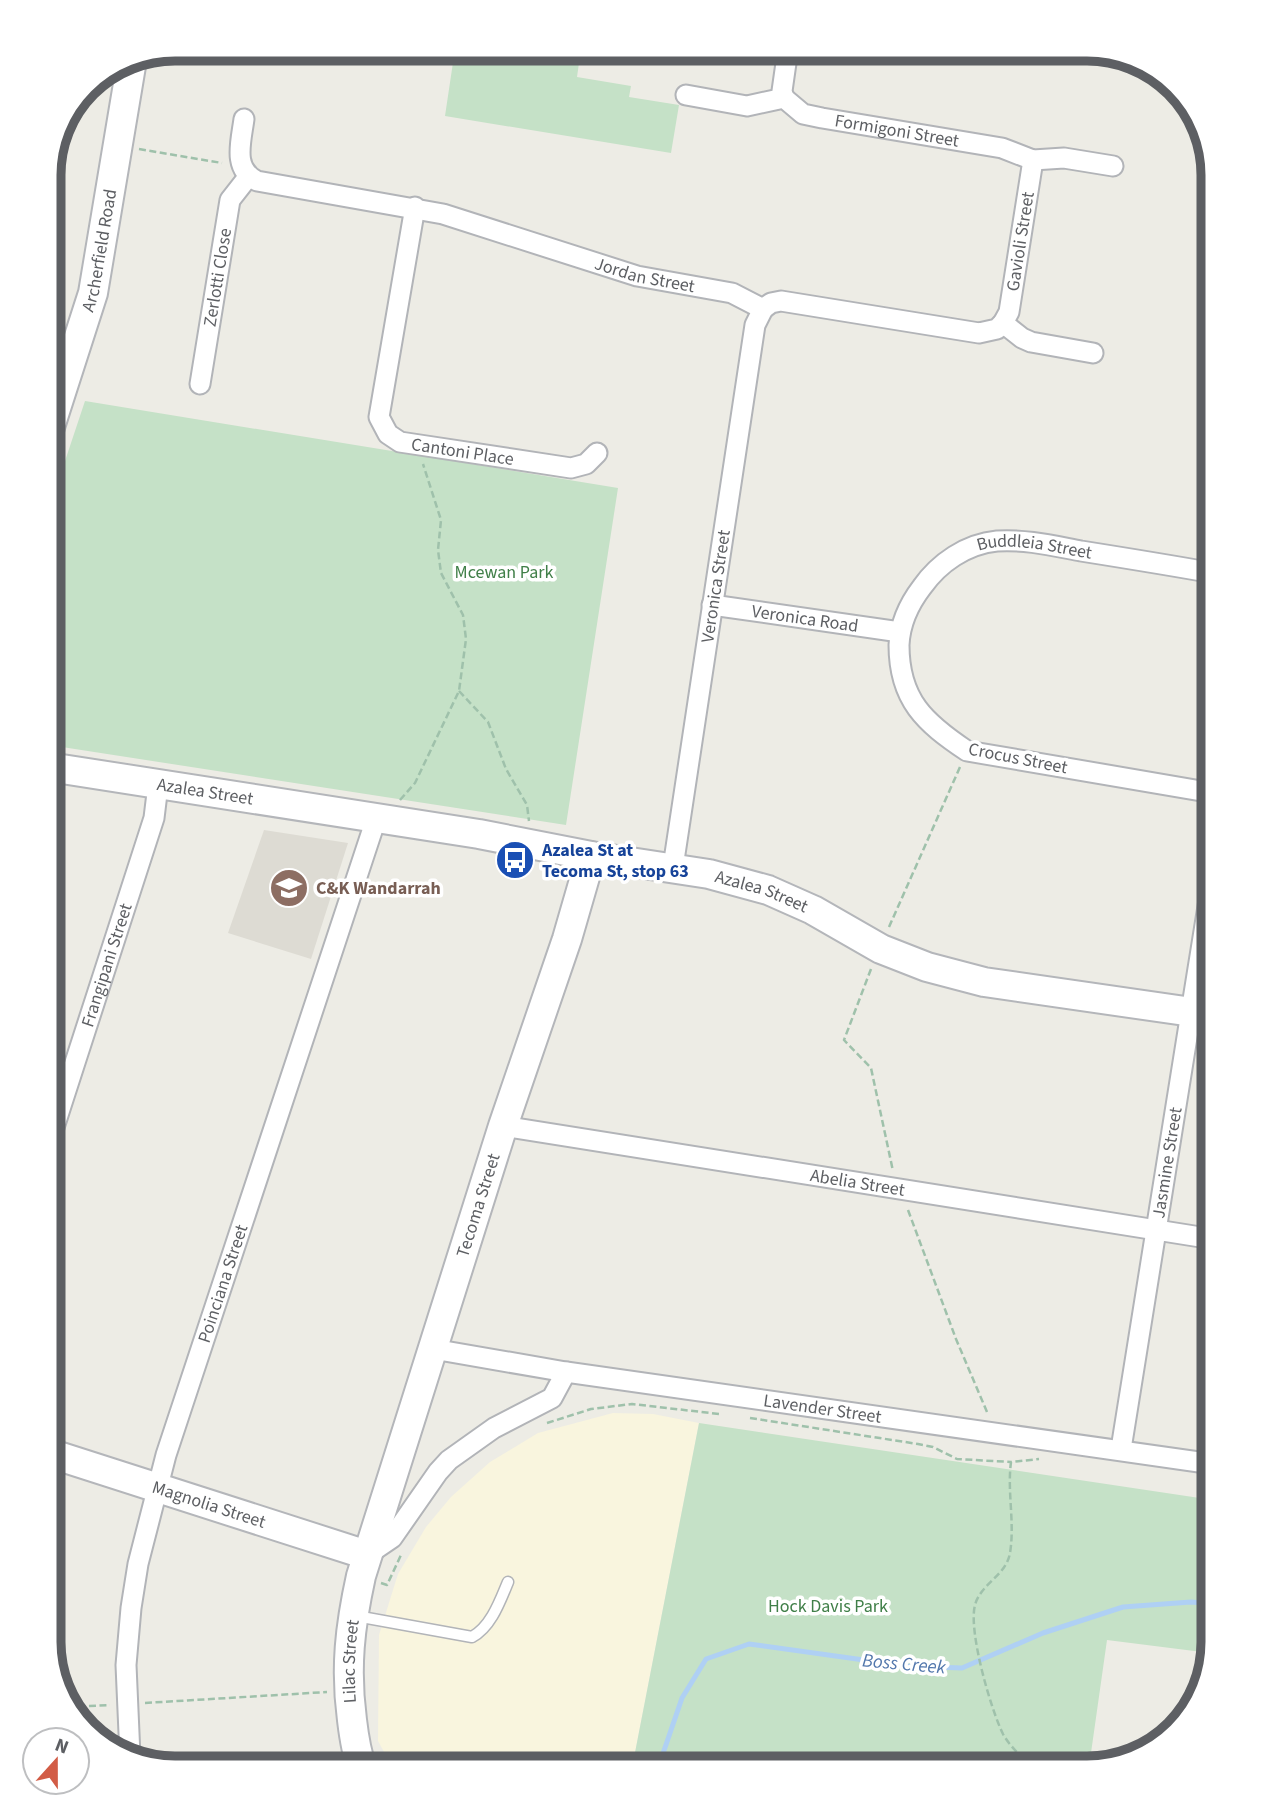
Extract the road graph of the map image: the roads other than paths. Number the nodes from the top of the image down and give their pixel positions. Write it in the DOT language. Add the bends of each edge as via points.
graph roads {
  1 [pos="786,61"];
  2 [pos="130,71"];
  3 [pos="686,95"];
  4 [pos="784,98"];
  5 [pos="244,119"];
  6 [pos="1033,160"];
  7 [pos="1113,166"];
  8 [pos="244,172"];
  9 [pos="415,207"];
  10 [pos="763,309"];
  11 [pos="1003,323"];
  12 [pos="1093,353"];
  13 [pos="200,384"];
  14 [pos="61,393"];
  15 [pos="597,453"];
  16 [pos="1201,571"];
  17 [pos="712,605"];
  18 [pos="900,632"];
  19 [pos="61,770"];
  20 [pos="158,785"];
  21 [pos="1201,791"];
  22 [pos="376,819"];
  23 [pos="591,856"];
  24 [pos="673,867"];
  25 [pos="1201,1014"];
  26 [pos="1201,1019"];
  27 [pos="61,1106"];
  28 [pos="503,1126"];
  29 [pos="1156,1231"];
  30 [pos="1201,1238"];
  31 [pos="433,1349"];
  32 [pos="566,1371"];
  33 [pos="1121,1449"];
  34 [pos="61,1457"];
  35 [pos="1201,1462"];
  36 [pos="438,1472"];
  37 [pos="390,1487"];
  38 [pos="157,1488"];
  39 [pos="364,1565"];
  40 [pos="508,1582"];
  41 [pos="353,1616"];
  42 [pos="129,1746"];
  43 [pos="357,1756"];
  1 -- 4 [label="street"];
  2 -- 14 [label="street, Archerfield Road" via="93,293"];
  3 -- 4 [label="street" via="747,106"];
  4 -- 6 [label="street, Formigoni Street" via="803,114 1002,148"];
  5 -- 8 [label="street" via="239,155"];
  6 -- 7 [label="street, Formigoni Street" via="1064,158"];
  6 -- 11 [label="street, Gavioli Street" via="1009,312"];
  8 -- 9 [label="street, Jordan Street" via="257,181"];
  8 -- 13 [label="street, Zerlotti Close" via="230,200"];
  9 -- 10 [label="street, Jordan Street" via="637,276 732,293"];
  9 -- 15 [label="street, Cantoni Place" via="380,417 388,434 400,442 571,468 586,464"];
  10 -- 11 [label="street" via="781,301 979,333"];
  10 -- 17 [label="street, Veronica Street" via="755,325"];
  11 -- 12 [label="street" via="1031,342"];
  16 -- 18 [label="street, Buddleia Street" via="1035,543 995,541 959,552 934,570 911,602"];
  17 -- 18 [label="street, Veronica Road"];
  17 -- 24 [label="street, Veronica Street"];
  18 -- 21 [label="street, Crocus Street" via="899,666 913,704 934,729 967,751"];
  19 -- 20 [label="street, Azalea Street"];
  20 -- 22 [label="street, Azalea Street"];
  20 -- 27 [label="street, Frangipani Street" via="154,818"];
  22 -- 23 [label="street, Azalea Street"];
  22 -- 38 [label="street, Poinciana Street"];
  23 -- 24 [label="street, Azalea Street"];
  23 -- 28 [label="street, Tecoma Street"];
  24 -- 25 [label="street, Azalea Street" via="768,890 881,949 928,967 984,982"];
  26 -- 29 [label="street, Jasmine Street"];
  28 -- 29 [label="street, Abelia Street"];
  28 -- 31 [label="street, Tecoma Street"];
  29 -- 30 [label="street, Abelia Street"];
  29 -- 33 [label="street, Jasmine Street"];
  31 -- 32 [label="street, Lavender Street"];
  31 -- 37 [label="street, Tecoma Street"];
  32 -- 33 [label="street, Lavender Street"];
  32 -- 36 [label="street" via="552,1398 494,1427"];
  33 -- 35 [label="street, Lavender Street"];
  34 -- 38 [label="street, Magnolia Street"];
  36 -- 37 [label="street" via="413,1485"];
  36 -- 39 [label="street" via="392,1538"];
  37 -- 39 [label="street, Tecoma Street"];
  38 -- 39 [label="street, Magnolia Street"];
  38 -- 42 [label="street, Poinciana Street" via="131,1608 126,1665"];
  39 -- 41 [label="street, Lilac Street"];
  40 -- 41 [label="lane" via="486,1625 472,1637"];
  41 -- 43 [label="street, Lilac Street" via="348,1690"];
}
